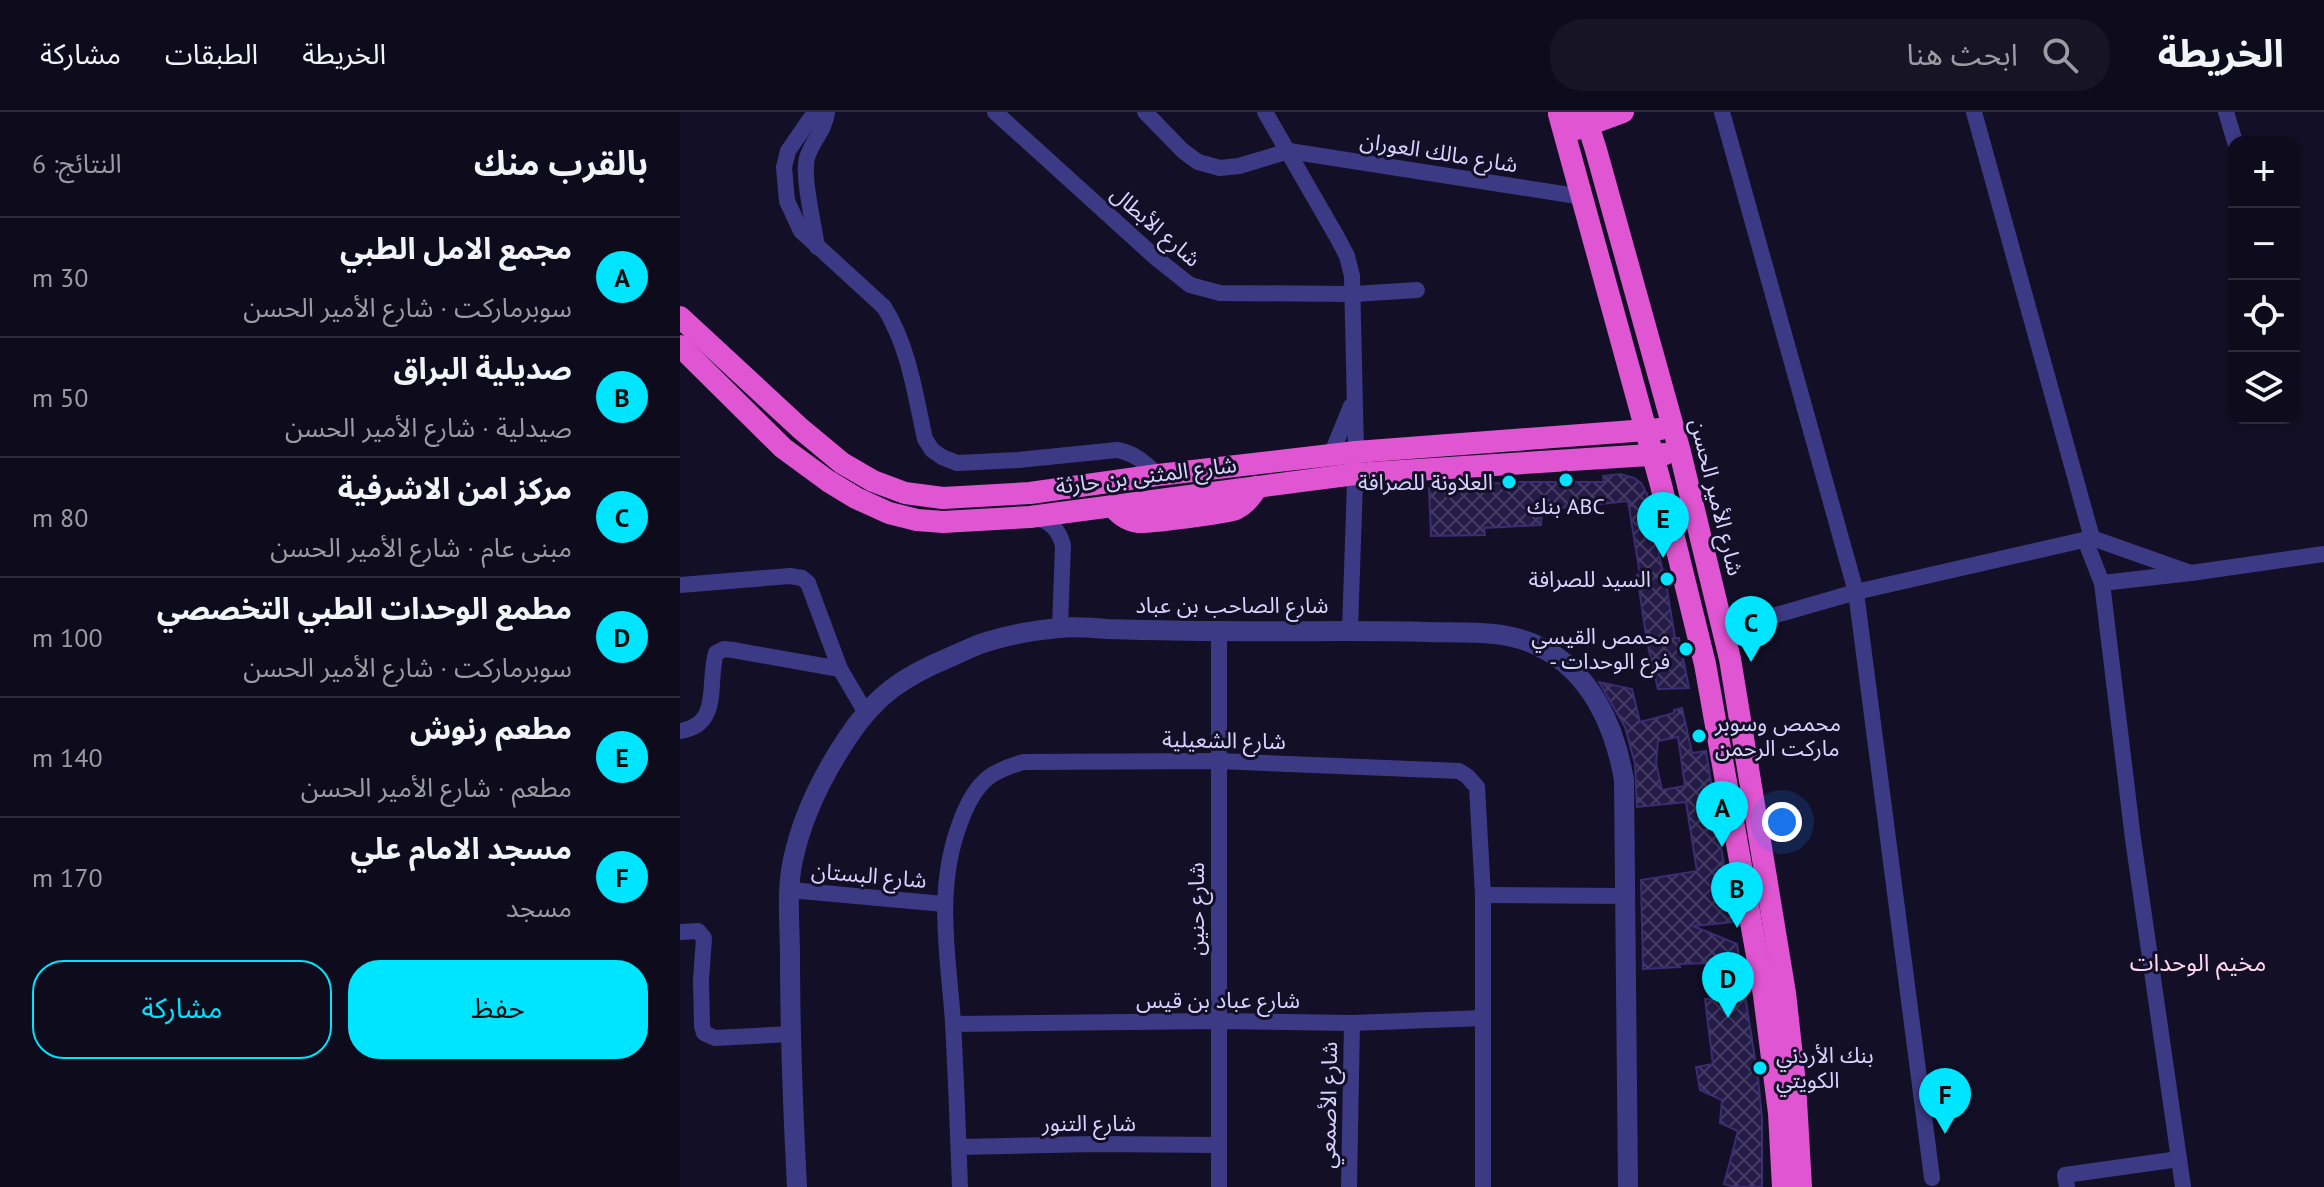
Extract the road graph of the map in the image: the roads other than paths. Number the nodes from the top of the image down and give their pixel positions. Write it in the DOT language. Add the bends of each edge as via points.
graph roads {
  1 [pos="815,112"];
  2 [pos="827,112"];
  3 [pos="995,112"];
  4 [pos="1145,112"];
  5 [pos="1265,112"];
  6 [pos="1722,112"];
  7 [pos="1974,112"];
  8 [pos="2226,112"];
  9 [pos="1618,114"];
  10 [pos="1586,119"];
  11 [pos="1563,120"];
  12 [pos="2233,136"];
  13 [pos="1596,150"];
  14 [pos="1289,151"];
  15 [pos="1583,197"];
  16 [pos="817,247"];
  17 [pos="1417,290"];
  18 [pos="1354,294"];
  19 [pos="680,317"];
  20 [pos="680,346"];
  21 [pos="1635,390"];
  22 [pos="1354,392"];
  23 [pos="1673,427"];
  24 [pos="801,429"];
  25 [pos="1646,430"];
  26 [pos="1613,431"];
  27 [pos="783,448"];
  28 [pos="1680,452"];
  29 [pos="1331,455"];
  30 [pos="1652,455"];
  31 [pos="1617,457"];
  32 [pos="1356,463"];
  33 [pos="1158,475"];
  34 [pos="1661,485"];
  35 [pos="1030,517"];
  36 [pos="2089,539"];
  37 [pos="2324,554"];
  38 [pos="2191,573"];
  39 [pos="2102,583"];
  40 [pos="680,585"];
  41 [pos="1856,592"];
  42 [pos="1060,627"];
  43 [pos="1350,630"];
  44 [pos="1724,630"];
  45 [pos="1219,632"];
  46 [pos="1730,659"];
  47 [pos="1705,664"];
  48 [pos="840,669"];
  49 [pos="866,713"];
  50 [pos="680,731"];
  51 [pos="1218,761"];
  52 [pos="790,890"];
  53 [pos="1483,895"];
  54 [pos="1627,896"];
  55 [pos="944,904"];
  56 [pos="680,932"];
  57 [pos="1483,1018"];
  58 [pos="1218,1021"];
  59 [pos="1352,1023"];
  60 [pos="953,1024"];
  61 [pos="790,1034"];
  62 [pos="1219,1145"];
  63 [pos="959,1147"];
  64 [pos="2179,1159"];
  65 [pos="1932,1178"];
  66 [pos="797,1187"];
  67 [pos="960,1187"];
  68 [pos="1219,1187"];
  69 [pos="1349,1187"];
  70 [pos="1483,1187"];
  71 [pos="1628,1187"];
  72 [pos="1783,1187"];
  73 [pos="1801,1187"];
  74 [pos="2067,1187"];
  75 [pos="2183,1187"];
  1 -- 16 [label="street" via="794,140 784,167 787,201 801,231"];
  2 -- 16 [label="street" via="806,161"];
  3 -- 18 [label="street, شارع الأبطال" via="1190,285 1220,293"];
  4 -- 14 [label="street" via="1183,151 1208,166 1239,166"];
  5 -- 14 [label="street"];
  6 -- 41 [label="street"];
  7 -- 36 [label="street"];
  8 -- 12 [label="street"];
  9 -- 10 [label="highway"];
  9 -- 13 [label="highway" via="1601,125"];
  10 -- 11 [label="highway"];
  10 -- 13 [label="highway, شارع الأمير الحسن"];
  11 -- 15 [label="highway"];
  13 -- 23 [label="highway, شارع الأمير الحسن"];
  14 -- 15 [label="street, شارع مالك العوران"];
  14 -- 18 [label="street" via="1347,256"];
  15 -- 21 [label="highway"];
  16 -- 33 [label="street" via="893,321 904,344 925,439 942,457 957,463 1117,450 1139,458"];
  17 -- 18 [label="street, شارع الأبطال"];
  18 -- 22 [label="street"];
  19 -- 24 [label="highway, شارع المثنى بن حارثة"];
  20 -- 27 [label="highway, شارع المثنى بن حارثة"];
  21 -- 25 [label="highway"];
  21 -- 26 [label="highway" via="1626,417"];
  22 -- 29 [label="street"];
  22 -- 32 [label="street"];
  23 -- 25 [label="highway, شارع المثنى بن حارثة"];
  23 -- 28 [label="highway, شارع الأمير الحسن"];
  24 -- 27 [label="highway"];
  24 -- 33 [label="highway, شارع المثنى بن حارثة" via="873,481 905,493 943,498 1030,493"];
  25 -- 26 [label="highway, شارع المثنى بن حارثة"];
  25 -- 30 [label="highway"];
  26 -- 32 [label="highway, شارع المثنى بن حارثة"];
  27 -- 35 [label="highway, شارع المثنى بن حارثة" via="828,481 889,513 943,522"];
  28 -- 30 [label="highway, شارع المثنى بن حارثة"];
  28 -- 44 [label="highway, شارع الأمير الحسن"];
  29 -- 32 [label="highway, شارع المثنى بن حارثة"];
  29 -- 33 [label="highway, شارع المثنى بن حارثة"];
  30 -- 31 [label="highway, شارع المثنى بن حارثة"];
  30 -- 34 [label="highway"];
  31 -- 32 [label="highway, شارع المثنى بن حارثة"];
  31 -- 34 [label="highway" via="1635,462"];
  32 -- 35 [label="highway, شارع المثنى بن حارثة" via="1257,487"];
  32 -- 43 [label="street"];
  34 -- 47 [label="highway"];
  35 -- 42 [label="street" via="1060,534"];
  36 -- 38 [label="street"];
  36 -- 39 [label="street"];
  36 -- 41 [label="street"];
  37 -- 38 [label="street"];
  38 -- 39 [label="street"];
  39 -- 64 [label="street"];
  40 -- 48 [label="street" via="802,578"];
  41 -- 44 [label="street"];
  41 -- 65 [label="street"];
  42 -- 45 [label="street, شارع الصاحب بن عباد"];
  42 -- 49 [label="street, شارع الصاحب بن عباد" via="984,643 922,669 893,686"];
  43 -- 45 [label="street, شارع الصاحب بن عباد"];
  43 -- 54 [label="street, شارع الصاحب بن عباد" via="1509,636 1539,646 1566,664 1596,699 1615,739 1624,780"];
  44 -- 46 [label="highway, شارع الأمير الحسن"];
  45 -- 51 [label="street, شارع حنين"];
  46 -- 47 [label="highway"];
  46 -- 73 [label="highway, شارع الأمير الحسن" via="1785,993"];
  47 -- 72 [label="highway" via="1764,995"];
  48 -- 49 [label="street"];
  48 -- 50 [label="street" via="719,651 707,714 694,727"];
  49 -- 52 [label="street, شارع الصاحب بن عباد" via="833,763 800,831"];
  51 -- 53 [label="street, شارع الشعيلية" via="1459,771 1477,787"];
  51 -- 55 [label="street, شارع الشعيلية" via="1023,762 1004,768 975,792 964,812 949,861"];
  51 -- 58 [label="street, شارع حنين"];
  52 -- 55 [label="street, شارع البستان"];
  52 -- 61 [label="street, شارع الصاحب بن عباد"];
  53 -- 54 [label="street"];
  53 -- 57 [label="street, شارع الشعيلية"];
  54 -- 71 [label="street, شارع الصاحب بن عباد"];
  55 -- 60 [label="street, شارع الشعيلية"];
  56 -- 61 [label="street" via="698,931 704,938 704,1033 715,1038"];
  57 -- 59 [label="street, شارع عباد بن قيس"];
  57 -- 70 [label="street, شارع الشعيلية"];
  58 -- 59 [label="street, شارع عباد بن قيس"];
  58 -- 60 [label="street, شارع عباد بن قيس"];
  58 -- 62 [label="street, شارع حنين"];
  59 -- 69 [label="street, شارع الأصمعي"];
  60 -- 63 [label="street, شارع الشعيلية"];
  61 -- 66 [label="street, شارع الصاحب بن عباد"];
  62 -- 63 [label="street, شارع التنور"];
  62 -- 68 [label="street, شارع حنين"];
  63 -- 67 [label="street, شارع الشعيلية"];
  64 -- 74 [label="street" via="2065,1175"];
  64 -- 75 [label="street"];
}
